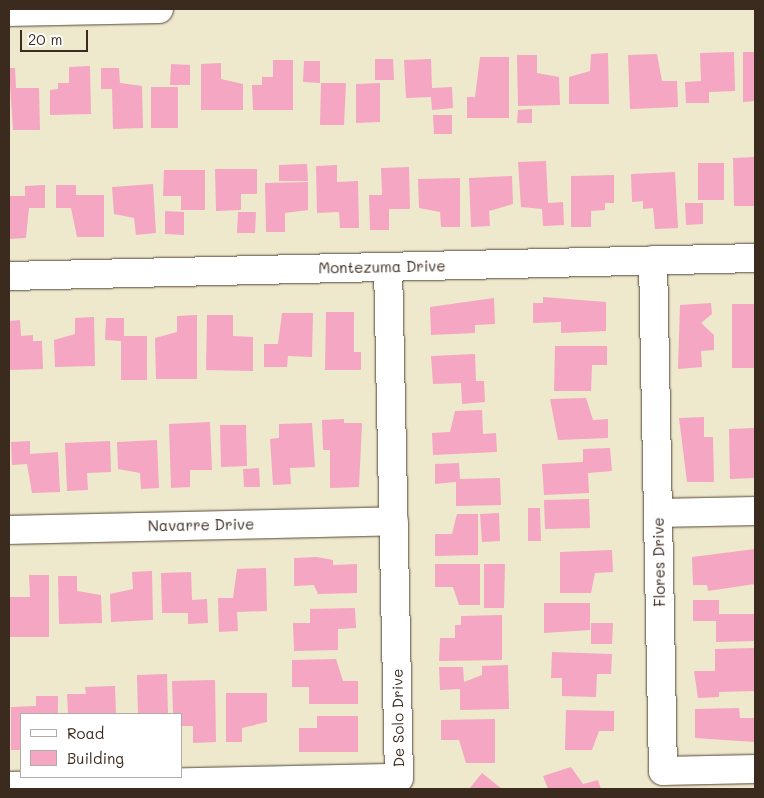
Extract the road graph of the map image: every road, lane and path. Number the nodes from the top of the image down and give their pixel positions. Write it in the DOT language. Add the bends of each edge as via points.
graph roads {
  1 [pos="159,9"];
  2 [pos="9,12"];
  3 [pos="755,258"];
  4 [pos="653,260"];
  5 [pos="388,268"];
  6 [pos="9,276"];
  7 [pos="755,511"];
  8 [pos="659,513"];
  9 [pos="394,521"];
  10 [pos="9,530"];
  11 [pos="755,769"];
  12 [pos="9,786"];
  1 -- 2 [label="street"];
  3 -- 4 [label="street, Montezuma Drive"];
  4 -- 5 [label="street, Montezuma Drive"];
  4 -- 8 [label="street, Flores Drive"];
  5 -- 6 [label="street, Montezuma Drive"];
  5 -- 9 [label="street, De Solo Drive"];
  7 -- 8 [label="street"];
  8 -- 11 [label="street, Flores Drive" via="663,771"];
  9 -- 10 [label="street, Navarre Drive"];
  9 -- 12 [label="street, De Solo Drive" via="399,778"];
}
